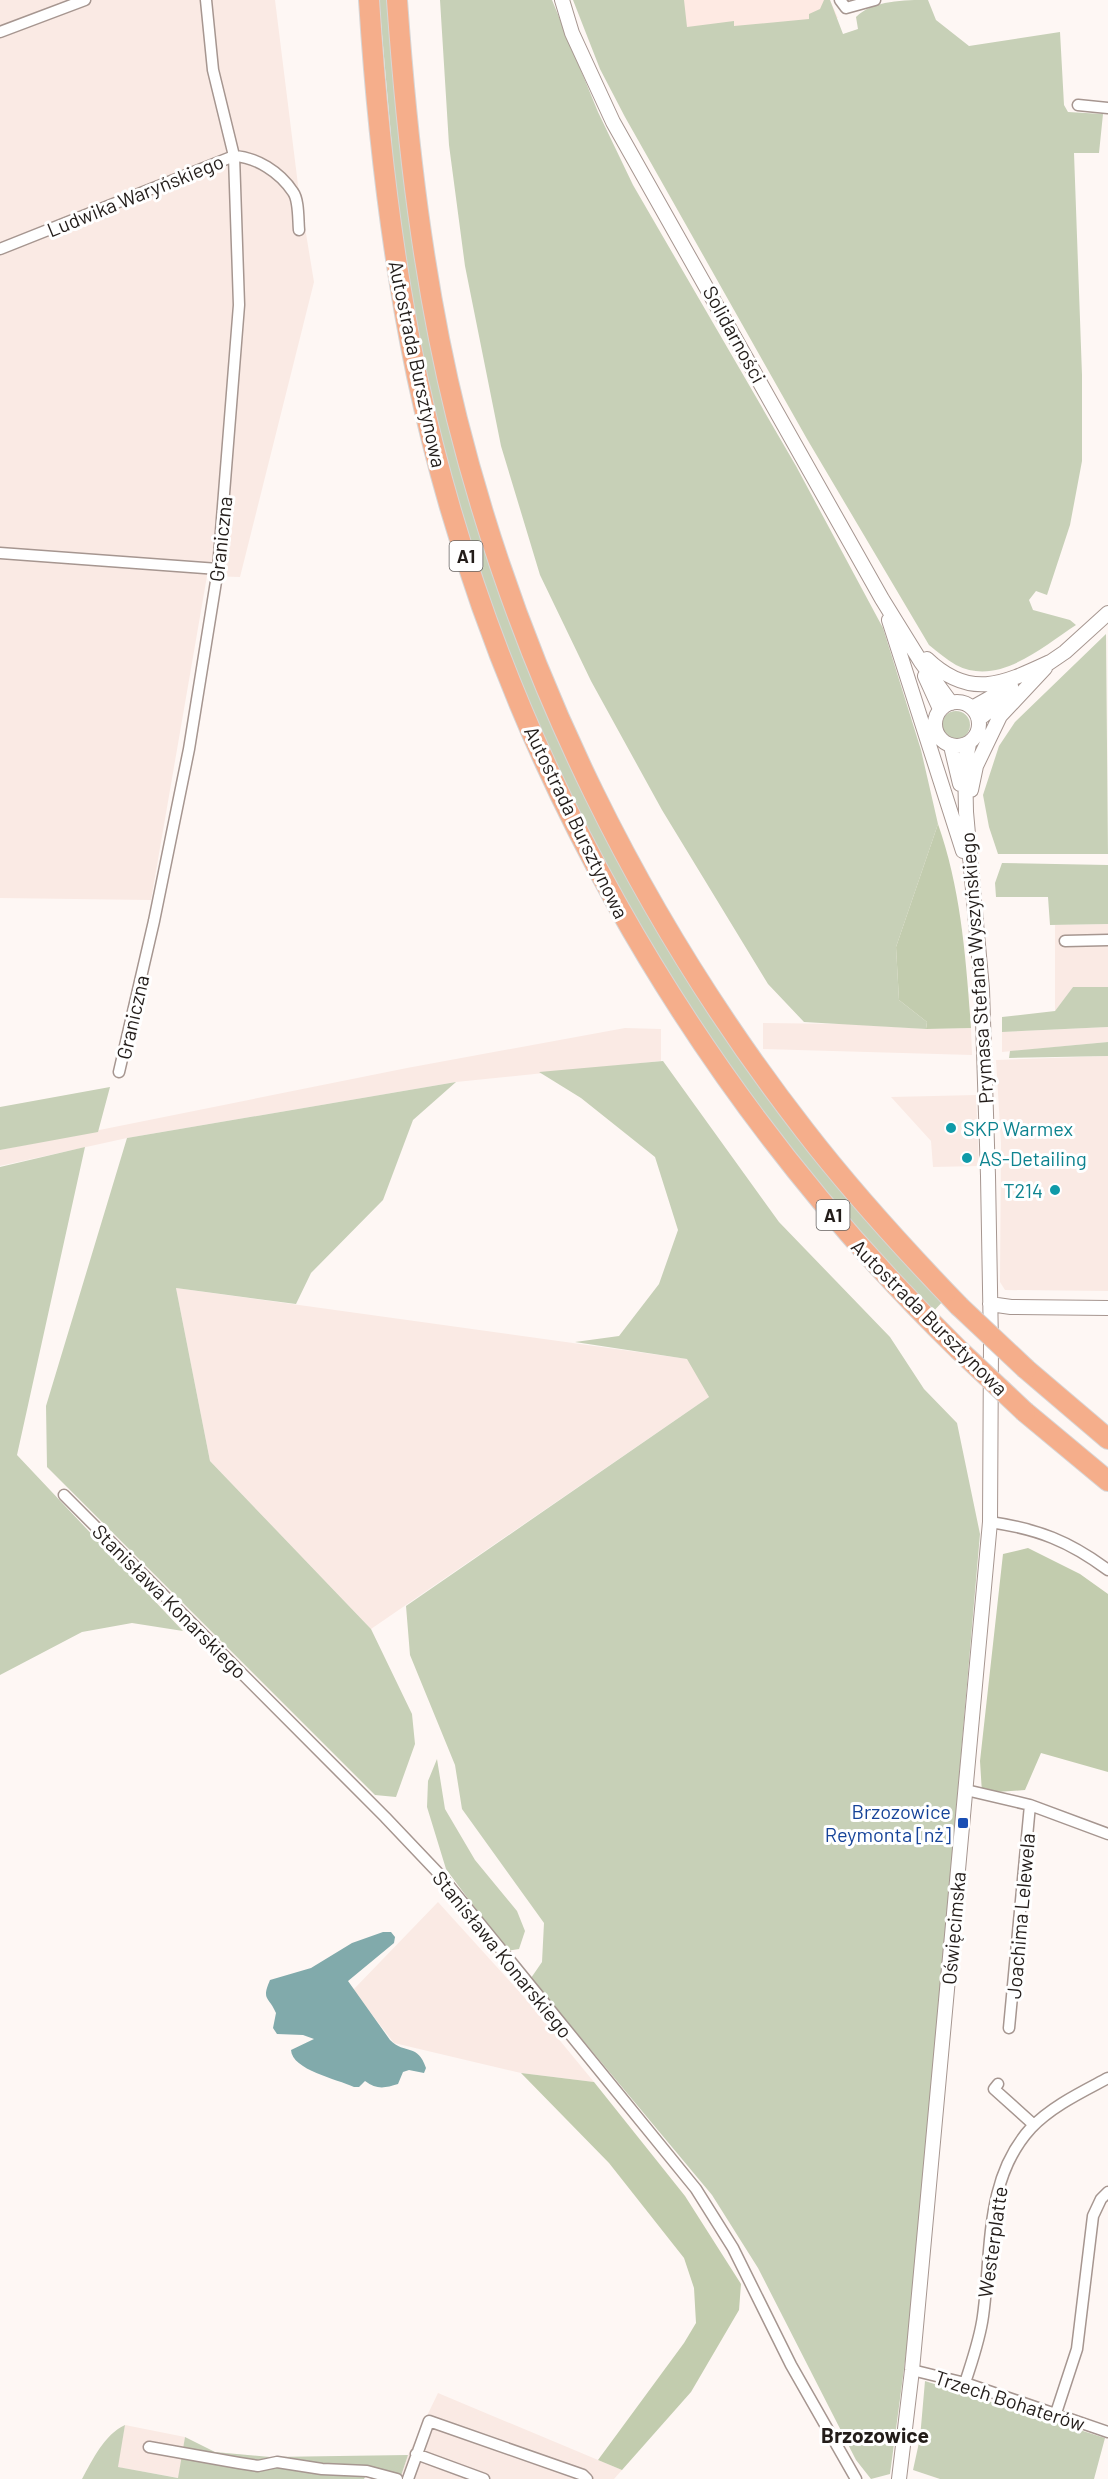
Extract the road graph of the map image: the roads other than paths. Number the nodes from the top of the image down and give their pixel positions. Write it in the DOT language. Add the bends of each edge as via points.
graph roads {
  1 [pos="85,0"];
  2 [pos="206,0"];
  3 [pos="369,0"];
  4 [pos="397,0"];
  5 [pos="562,0"];
  6 [pos="875,0"];
  7 [pos="843,4"];
  8 [pos="0,32"];
  9 [pos="1078,105"];
  10 [pos="1108,108"];
  11 [pos="234,156"];
  12 [pos="299,230"];
  13 [pos="0,249"];
  14 [pos="0,553"];
  15 [pos="218,569"];
  16 [pos="882,598"];
  17 [pos="1108,613"];
  18 [pos="897,623"];
  19 [pos="1050,662"];
  20 [pos="945,706"];
  21 [pos="976,714"];
  22 [pos="969,744"];
  23 [pos="951,746"];
  24 [pos="966,812"];
  25 [pos="972,883"];
  26 [pos="1108,940"];
  27 [pos="1065,941"];
  28 [pos="119,1072"];
  29 [pos="990,1304"];
  30 [pos="1108,1308"];
  31 [pos="1108,1439"];
  32 [pos="1108,1481"];
  33 [pos="64,1495"];
  34 [pos="990,1522"];
  35 [pos="1108,1570"];
  36 [pos="966,1790"];
  37 [pos="1030,1804"];
  38 [pos="1108,1834"];
  39 [pos="1009,2028"];
  40 [pos="1108,2078"];
  41 [pos="998,2084"];
  42 [pos="1034,2126"];
  43 [pos="1108,2192"];
  44 [pos="912,2370"];
  45 [pos="965,2383"];
  46 [pos="1056,2413"];
  47 [pos="1108,2432"];
  48 [pos="149,2447"];
  49 [pos="416,2454"];
  50 [pos="397,2479"];
  51 [pos="408,2479"];
  52 [pos="484,2479"];
  53 [pos="587,2479"];
  54 [pos="856,2479"];
  55 [pos="899,2479"];
  1 -- 8 [label="street"];
  2 -- 11 [label="street, Graniczna" via="213,70"];
  3 -- 32 [label="highway, Autostrada Bursztynowa / A1, bridge" via="381,152 395,255 417,375 450,505 488,624 531,731 605,883 719,1069 794,1169 853,1239 959,1350"];
  4 -- 31 [label="highway, Autostrada Bursztynowa / A1, bridge" via="406,112 426,267 456,417 483,513 526,639 582,769 639,879 694,972 753,1061 836,1170 959,1306"];
  5 -- 16 [label="street, Solidarności" via="572,33 613,122"];
  6 -- 7 [label="street"];
  9 -- 10 [label="street"];
  11 -- 12 [label="street, Ludwika Waryńskiego" via="261,161 294,193"];
  11 -- 13 [label="street, Ludwika Waryńskiego"];
  11 -- 15 [label="street, Graniczna" via="239,305"];
  14 -- 15 [label="street"];
  15 -- 28 [label="street, Graniczna" via="189,749"];
  16 -- 18 [label="street, Solidarności"];
  16 -- 25 [label="street"];
  17 -- 19 [label="street"];
  18 -- 19 [label="street" via="938,669 975,685 1011,681"];
  18 -- 20 [label="street, Solidarności"];
  19 -- 21 [label="street"];
  19 -- 24 [label="street" via="1000,716 976,766"];
  20 -- 21 [label="street" via="964,703"];
  20 -- 23 [label="street" via="934,723 935,731"];
  21 -- 22 [label="street" via="978,733"];
  22 -- 23 [label="street"];
  22 -- 24 [label="street, Prymasa Stefana Wyszyńskiego"];
  23 -- 24 [label="street, Prymasa Stefana Wyszyńskiego"];
  24 -- 25 [label="street, Prymasa Stefana Wyszyńskiego"];
  25 -- 29 [label="street, Prymasa Stefana Wyszyńskiego" via="982,989"];
  26 -- 27 [label="street"];
  29 -- 30 [label="street"];
  29 -- 34 [label="street, Oświęcimska"];
  33 -- 54 [label="street, Stanisława Konarskiego" via="442,1877 696,2189 733,2248 790,2365"];
  34 -- 35 [label="street" via="1024,1527 1062,1540"];
  34 -- 36 [label="street, Oświęcimska"];
  36 -- 37 [label="street"];
  36 -- 44 [label="street, Oświęcimska"];
  37 -- 38 [label="street"];
  37 -- 39 [label="street, Joachima Lelewela"];
  40 -- 42 [label="street, Westerplatte" via="1071,2098"];
  41 -- 42 [label="street" via="994,2089"];
  42 -- 45 [label="street, Westerplatte" via="1020,2142 1001,2177 983,2317"];
  43 -- 46 [label="street" via="1094,2216 1077,2349"];
  44 -- 45 [label="street, Trzech Bohaterów"];
  44 -- 55 [label="street, Oświęcimska"];
  45 -- 46 [label="street, Trzech Bohaterów"];
  46 -- 47 [label="street, Trzech Bohaterów"];
  48 -- 50 [label="street" via="258,2466 277,2462 367,2471"];
  49 -- 51 [label="street"];
  49 -- 52 [label="street"];
  49 -- 53 [label="street" via="429,2421"];
}
